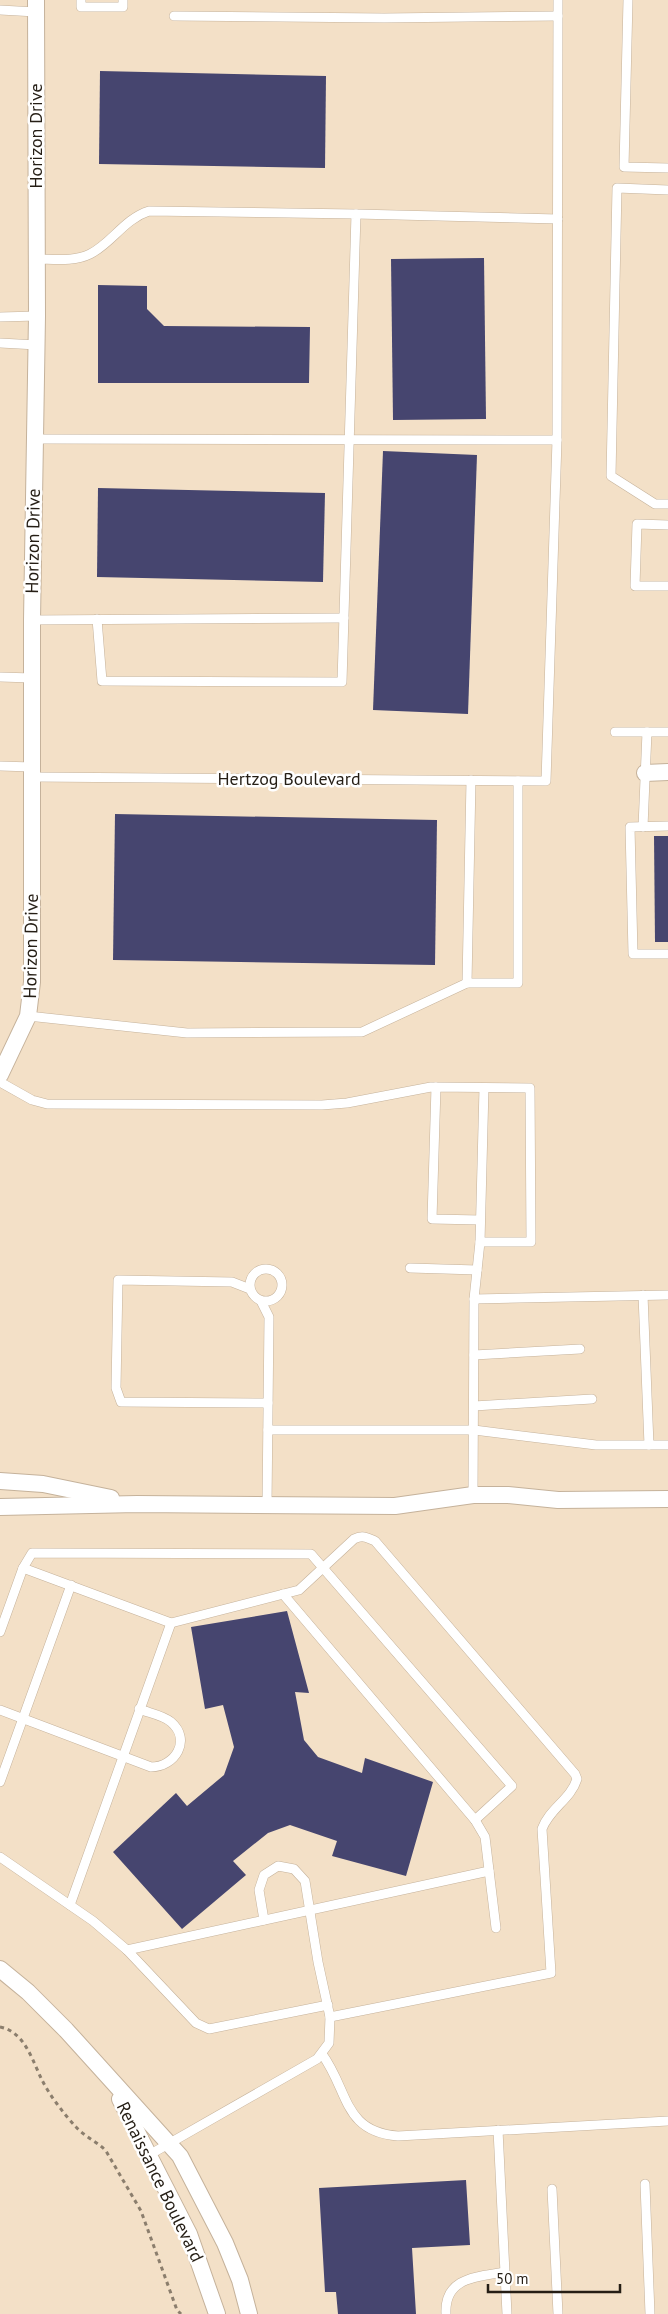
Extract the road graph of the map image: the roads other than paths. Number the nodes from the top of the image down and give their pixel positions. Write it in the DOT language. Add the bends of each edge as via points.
graph roads {
  1 [pos="81,0"];
  2 [pos="123,0"];
  3 [pos="558,0"];
  4 [pos="628,0"];
  5 [pos="36,6"];
  6 [pos="0,10"];
  7 [pos="174,16"];
  8 [pos="558,16"];
  9 [pos="668,168"];
  10 [pos="668,190"];
  11 [pos="356,214"];
  12 [pos="558,219"];
  13 [pos="36,260"];
  14 [pos="37,316"];
  15 [pos="0,317"];
  16 [pos="0,343"];
  17 [pos="37,345"];
  18 [pos="34,439"];
  19 [pos="349,439"];
  20 [pos="557,440"];
  21 [pos="668,504"];
  22 [pos="668,525"];
  23 [pos="668,586"];
  24 [pos="344,618"];
  25 [pos="97,619"];
  26 [pos="32,620"];
  27 [pos="0,677"];
  28 [pos="32,678"];
  29 [pos="615,732"];
  30 [pos="647,732"];
  31 [pos="668,732"];
  32 [pos="0,766"];
  33 [pos="32,772"];
  34 [pos="668,772"];
  35 [pos="645,773"];
  36 [pos="471,780"];
  37 [pos="518,780"];
  38 [pos="643,826"];
  39 [pos="668,826"];
  40 [pos="668,954"];
  41 [pos="467,984"];
  42 [pos="28,1016"];
  43 [pos="0,1075"];
  44 [pos="0,1082"];
  45 [pos="436,1087"];
  46 [pos="484,1088"];
  47 [pos="480,1220"];
  48 [pos="480,1242"];
  49 [pos="410,1268"];
  50 [pos="477,1270"];
  51 [pos="250,1289"];
  52 [pos="643,1295"];
  53 [pos="668,1295"];
  54 [pos="474,1299"];
  55 [pos="261,1301"];
  56 [pos="580,1349"];
  57 [pos="474,1355"];
  58 [pos="592,1399"];
  59 [pos="268,1404"];
  60 [pos="474,1406"];
  61 [pos="268,1430"];
  62 [pos="474,1430"];
  63 [pos="650,1445"];
  64 [pos="668,1445"];
  65 [pos="0,1481"];
  66 [pos="474,1495"];
  67 [pos="668,1499"];
  68 [pos="137,1504"];
  69 [pos="267,1505"];
  70 [pos="0,1507"];
  71 [pos="23,1568"];
  72 [pos="322,1568"];
  73 [pos="71,1585"];
  74 [pos="283,1594"];
  75 [pos="171,1622"];
  76 [pos="0,1632"];
  77 [pos="139,1709"];
  78 [pos="0,1710"];
  79 [pos="23,1718"];
  80 [pos="122,1756"];
  81 [pos="0,1782"];
  82 [pos="475,1820"];
  83 [pos="0,1857"];
  84 [pos="489,1871"];
  85 [pos="70,1905"];
  86 [pos="310,1910"];
  87 [pos="264,1920"];
  88 [pos="496,1928"];
  89 [pos="127,1950"];
  90 [pos="0,1970"];
  91 [pos="328,2005"];
  92 [pos="330,2017"];
  93 [pos="322,2054"];
  94 [pos="110,2079"];
  95 [pos="668,2121"];
  96 [pos="498,2130"];
  97 [pos="169,2143"];
  98 [pos="149,2155"];
  99 [pos="645,2184"];
  100 [pos="552,2189"];
  101 [pos="504,2272"];
  102 [pos="217,2314"];
  103 [pos="249,2314"];
  104 [pos="446,2314"];
  105 [pos="507,2314"];
  106 [pos="558,2314"];
  107 [pos="650,2314"];
  1 -- 2 [label="lane" via="81,7 123,7"];
  3 -- 8 [label="lane"];
  4 -- 9 [label="lane" via="624,167"];
  5 -- 6 [label="lane"];
  5 -- 13 [label="street, Horizon Drive"];
  7 -- 8 [label="lane"];
  8 -- 12 [label="lane"];
  10 -- 21 [label="lane" via="617,188 611,476 655,504"];
  11 -- 12 [label="lane"];
  11 -- 13 [label="lane" via="149,212 130,221 91,254 72,259"];
  11 -- 19 [label="lane"];
  12 -- 20 [label="lane"];
  13 -- 14 [label="street, Horizon Drive"];
  14 -- 15 [label="lane"];
  14 -- 17 [label="street, Horizon Drive"];
  16 -- 17 [label="lane"];
  17 -- 18 [label="street, Horizon Drive"];
  18 -- 19 [label="lane"];
  18 -- 26 [label="street, Horizon Drive"];
  19 -- 20 [label="lane"];
  19 -- 24 [label="lane"];
  20 -- 37 [label="lane, Hertzog Boulevard" via="546,781"];
  22 -- 23 [label="lane" via="637,524 635,586"];
  24 -- 25 [label="lane"];
  24 -- 25 [label="lane" via="342,682 102,681"];
  25 -- 26 [label="lane"];
  26 -- 28 [label="street, Horizon Drive"];
  27 -- 28 [label="lane"];
  28 -- 33 [label="street, Horizon Drive"];
  29 -- 30 [label="lane"];
  30 -- 31 [label="lane"];
  30 -- 35 [label="lane"];
  32 -- 33 [label="lane, Hertzog Boulevard"];
  33 -- 36 [label="lane, Hertzog Boulevard"];
  33 -- 42 [label="street, Horizon Drive" via="32,982"];
  34 -- 35 [label="street"];
  35 -- 38 [label="lane"];
  36 -- 37 [label="lane, Hertzog Boulevard"];
  36 -- 41 [label="lane"];
  37 -- 41 [label="lane" via="518,983"];
  38 -- 39 [label="lane"];
  38 -- 40 [label="lane" via="630,827 633,954"];
  41 -- 42 [label="lane" via="362,1032 186,1034"];
  42 -- 43 [label="street, Horizon Drive"];
  44 -- 45 [label="lane" via="32,1100 57,1104 328,1105"];
  45 -- 46 [label="lane"];
  45 -- 47 [label="lane" via="432,1219"];
  46 -- 47 [label="lane"];
  46 -- 48 [label="lane" via="530,1088 531,1242"];
  47 -- 48 [label="lane"];
  48 -- 50 [label="lane"];
  49 -- 50 [label="lane"];
  50 -- 54 [label="lane"];
  51 -- 55 [label="lane"];
  51 -- 55 [label="lane" via="251,1280 258,1272 268,1270 278,1276 280,1293 271,1300"];
  51 -- 59 [label="lane" via="232,1282 118,1280 116,1388 121,1402"];
  52 -- 53 [label="lane"];
  52 -- 54 [label="lane"];
  52 -- 63 [label="lane"];
  54 -- 57 [label="lane"];
  55 -- 59 [label="lane" via="269,1317"];
  56 -- 57 [label="lane"];
  57 -- 60 [label="lane"];
  58 -- 60 [label="lane"];
  59 -- 61 [label="lane"];
  60 -- 62 [label="lane"];
  61 -- 62 [label="lane"];
  61 -- 69 [label="lane"];
  62 -- 63 [label="lane" via="596,1445"];
  62 -- 66 [label="lane"];
  63 -- 64 [label="lane"];
  65 -- 68 [label="street" via="43,1484"];
  66 -- 67 [label="street" via="558,1500"];
  66 -- 69 [label="street" via="395,1506"];
  68 -- 69 [label="street"];
  68 -- 70 [label="street"];
  71 -- 72 [label="lane" via="32,1553 311,1554"];
  71 -- 73 [label="lane"];
  71 -- 76 [label="lane"];
  72 -- 74 [label="lane" via="299,1590"];
  72 -- 82 [label="lane" via="512,1786"];
  72 -- 92 [label="lane" via="354,1539 360,1536 375,1541 577,1779 572,1792 556,1806 542,1829 551,1973"];
  73 -- 75 [label="lane"];
  73 -- 79 [label="lane"];
  74 -- 75 [label="lane"];
  74 -- 82 [label="lane"];
  75 -- 77 [label="lane"];
  77 -- 80 [label="lane"];
  77 -- 80 [label="lane" via="170,1721 180,1736 179,1752 167,1765 159,1767"];
  78 -- 79 [label="lane"];
  79 -- 80 [label="lane"];
  79 -- 81 [label="lane"];
  80 -- 85 [label="lane"];
  82 -- 84 [label="lane" via="485,1837"];
  83 -- 85 [label="lane"];
  84 -- 86 [label="lane"];
  84 -- 88 [label="lane"];
  85 -- 89 [label="lane"];
  86 -- 87 [label="lane"];
  86 -- 87 [label="lane" via="301,1874 294,1868 278,1866 264,1875 260,1882"];
  86 -- 91 [label="lane"];
  87 -- 89 [label="lane"];
  89 -- 91 [label="lane" via="196,2023 209,2029"];
  90 -- 94 [label="street, Renaissance Boulevard" via="28,1992"];
  91 -- 92 [label="lane"];
  92 -- 93 [label="lane" via="329,2043"];
  93 -- 96 [label="lane" via="354,2116 380,2135"];
  93 -- 97 [label="lane"];
  94 -- 97 [label="street, Renaissance Boulevard"];
  94 -- 98 [label="street, Renaissance Boulevard"];
  95 -- 96 [label="lane"];
  96 -- 101 [label="lane"];
  97 -- 98 [label="lane"];
  97 -- 103 [label="street, Renaissance Boulevard" via="180,2156 226,2243"];
  98 -- 102 [label="street, Renaissance Boulevard" via="189,2234"];
  99 -- 107 [label="lane"];
  100 -- 106 [label="lane"];
  101 -- 104 [label="lane" via="469,2278 452,2288"];
  101 -- 105 [label="lane"];
}
